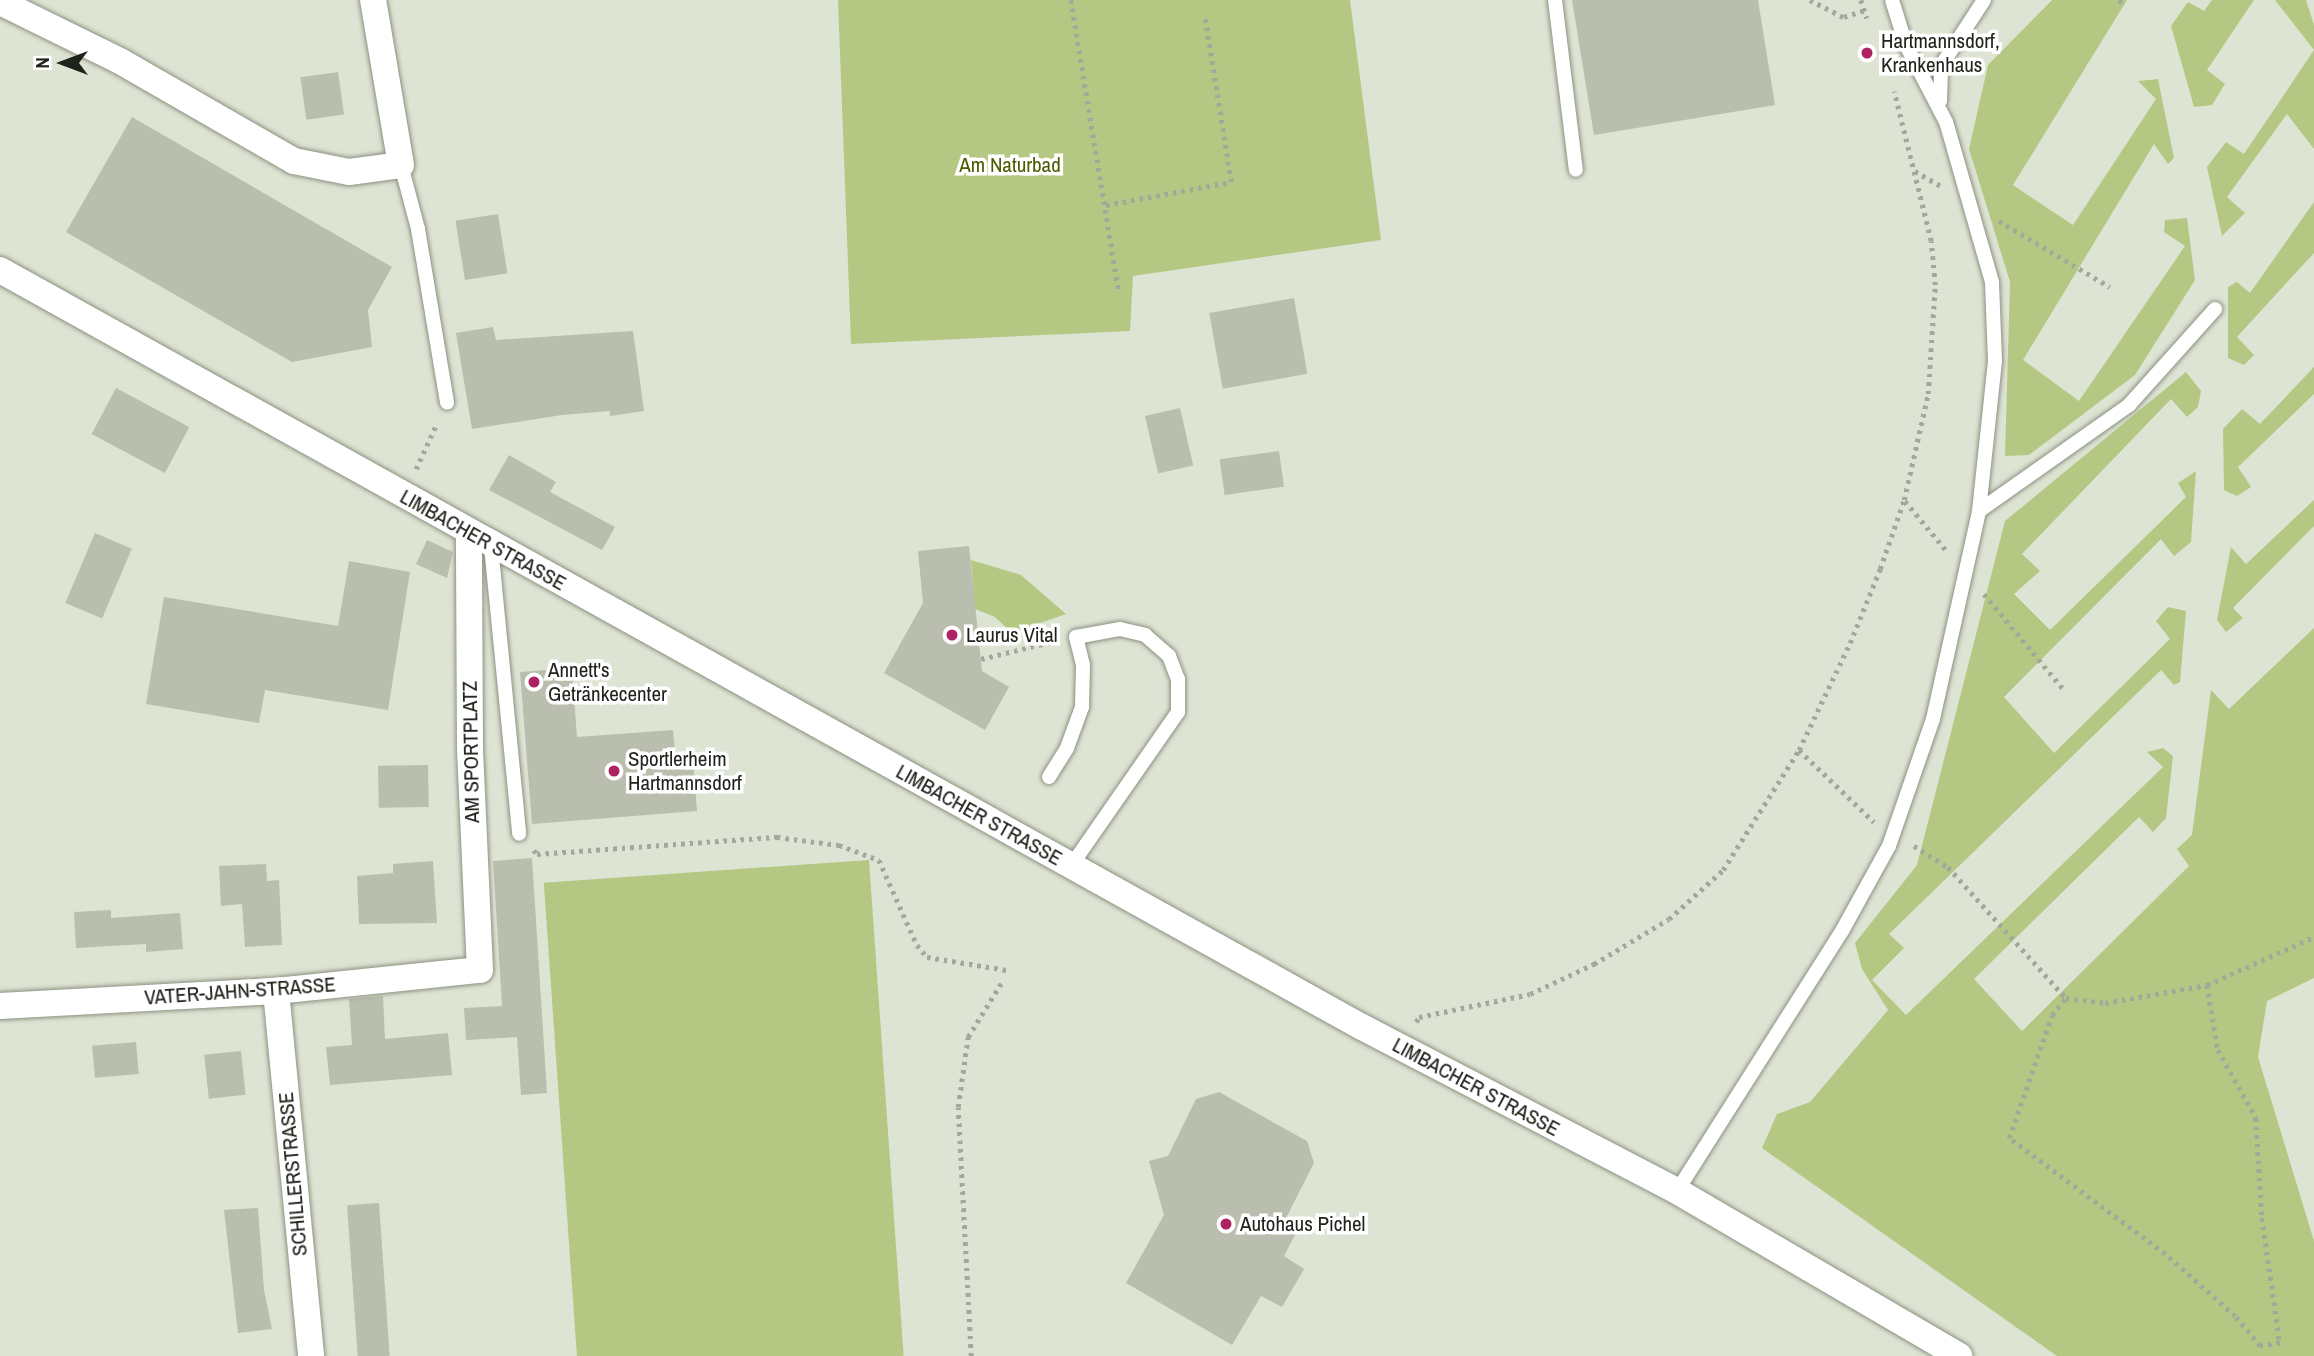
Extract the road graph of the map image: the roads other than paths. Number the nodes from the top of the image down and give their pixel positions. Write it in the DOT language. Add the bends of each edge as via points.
graph roads {
  1 [pos="373,0"];
  2 [pos="1555,0"];
  3 [pos="1892,0"];
  4 [pos="1984,0"];
  5 [pos="0,2"];
  6 [pos="1941,109"];
  7 [pos="401,165"];
  8 [pos="1576,170"];
  9 [pos="0,270"];
  10 [pos="2215,309"];
  11 [pos="447,403"];
  12 [pos="1979,512"];
  13 [pos="480,540"];
  14 [pos="1049,777"];
  15 [pos="519,834"];
  16 [pos="1071,866"];
  17 [pos="480,970"];
  18 [pos="276,991"];
  19 [pos="0,1006"];
  20 [pos="1677,1192"];
  21 [pos="311,1356"];
  22 [pos="1959,1356"];
  1 -- 7 [label="street"];
  2 -- 8 [label="lane"];
  3 -- 6 [label="lane" via="1906,45"];
  4 -- 6 [label="lane" via="1941,66"];
  5 -- 7 [label="street" via="120,61 294,161 349,172"];
  6 -- 12 [label="lane" via="1986,249 1995,319 1990,432"];
  7 -- 11 [label="lane" via="418,229"];
  9 -- 13 [label="street, LIMBACHER STRASSE"];
  10 -- 12 [label="lane" via="2129,405"];
  12 -- 20 [label="lane" via="1933,719 1892,838 1842,931"];
  13 -- 15 [label="lane"];
  13 -- 16 [label="street, LIMBACHER STRASSE"];
  13 -- 17 [label="street, AM SPORTPLATZ" via="470,748"];
  14 -- 16 [label="lane" via="1067,748 1082,707 1083,665 1076,637 1120,629 1145,635 1169,656 1178,679 1178,712"];
  16 -- 20 [label="street, LIMBACHER STRASSE"];
  17 -- 18 [label="street, VATER-JAHN-STRASSE"];
  18 -- 19 [label="street, VATER-JAHN-STRASSE"];
  18 -- 21 [label="street, SCHILLERSTRASSE"];
  20 -- 22 [label="street, LIMBACHER STRASSE"];
}
